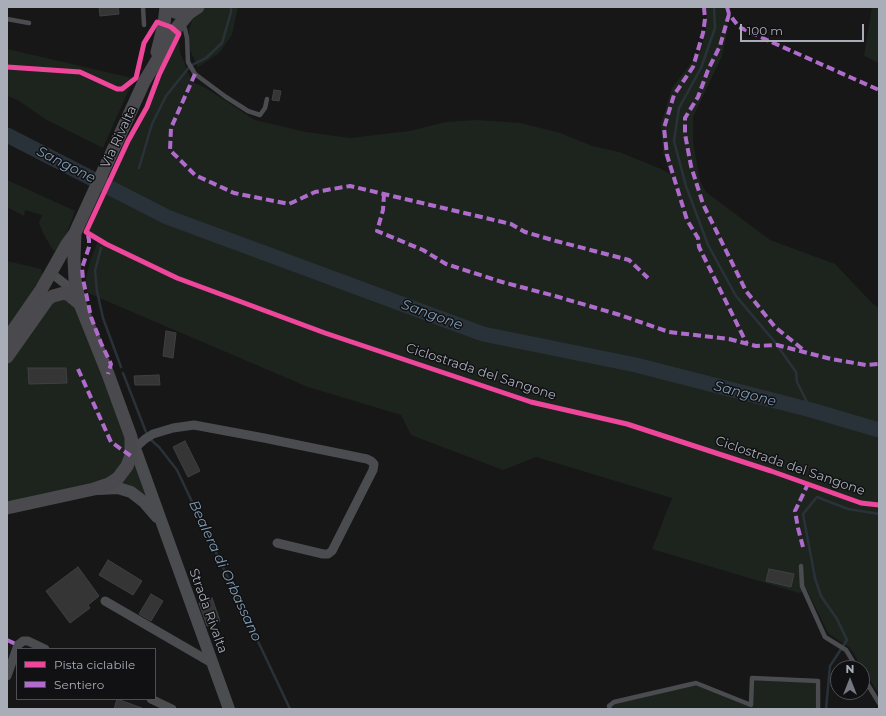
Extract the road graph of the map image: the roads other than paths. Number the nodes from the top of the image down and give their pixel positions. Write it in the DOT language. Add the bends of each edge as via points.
graph roads {
  1 [pos="143,7"];
  2 [pos="166,7"];
  3 [pos="169,7"];
  4 [pos="193,10"];
  5 [pos="7,19"];
  6 [pos="29,23"];
  7 [pos="144,24"];
  8 [pos="178,25"];
  9 [pos="153,64"];
  10 [pos="267,99"];
  11 [pos="77,229"];
  12 [pos="51,273"];
  13 [pos="80,304"];
  14 [pos="7,339"];
  15 [pos="7,357"];
  16 [pos="133,442"];
  17 [pos="94,489"];
  18 [pos="7,508"];
  19 [pos="162,522"];
  20 [pos="277,544"];
  21 [pos="801,566"];
  22 [pos="105,601"];
  23 [pos="17,648"];
  24 [pos="43,648"];
  25 [pos="16,651"];
  26 [pos="852,660"];
  27 [pos="212,662"];
  28 [pos="7,676"];
  29 [pos="870,688"];
  30 [pos="153,700"];
  31 [pos="879,702"];
  32 [pos="172,709"];
  33 [pos="230,709"];
  34 [pos="610,709"];
  35 [pos="818,709"];
  1 -- 7 [label="lane"];
  2 -- 9 [label="main road, Via Rivalta"];
  3 -- 4 [label="main road, Via Rivalta" via="182,14"];
  4 -- 8 [label="main road, Via Rivalta"];
  5 -- 6 [label="lane"];
  8 -- 9 [label="main road, Via Rivalta"];
  8 -- 10 [label="lane" via="185,29 188,62 195,74 248,112 260,116"];
  9 -- 11 [label="main road, Via Rivalta"];
  11 -- 12 [label="main road"];
  11 -- 13 [label="main road" via="74,259"];
  12 -- 13 [label="street" via="69,287"];
  12 -- 14 [label="main road"];
  13 -- 15 [label="main road" via="64,293 48,299"];
  13 -- 16 [label="main road"];
  16 -- 17 [label="main road" via="127,466 118,478"];
  16 -- 19 [label="street, Strada Rivalta"];
  16 -- 20 [label="street" via="185,425 194,425 367,459 374,464 332,551 323,554"];
  17 -- 18 [label="main road"];
  17 -- 19 [label="street, Strada Rivalta" via="118,488 131,492"];
  19 -- 27 [label="street, Strada Rivalta"];
  21 -- 26 [label="lane" via="802,586 825,637 846,650"];
  22 -- 27 [label="street"];
  23 -- 24 [label="street" via="23,641 28,641"];
  25 -- 28 [label="street"];
  27 -- 33 [label="street, Strada Rivalta"];
  29 -- 31 [label="lane"];
  30 -- 32 [label="street"];
  34 -- 35 [label="lane" via="609,706 614,702 696,683 751,705 752,678 818,681"];
}
